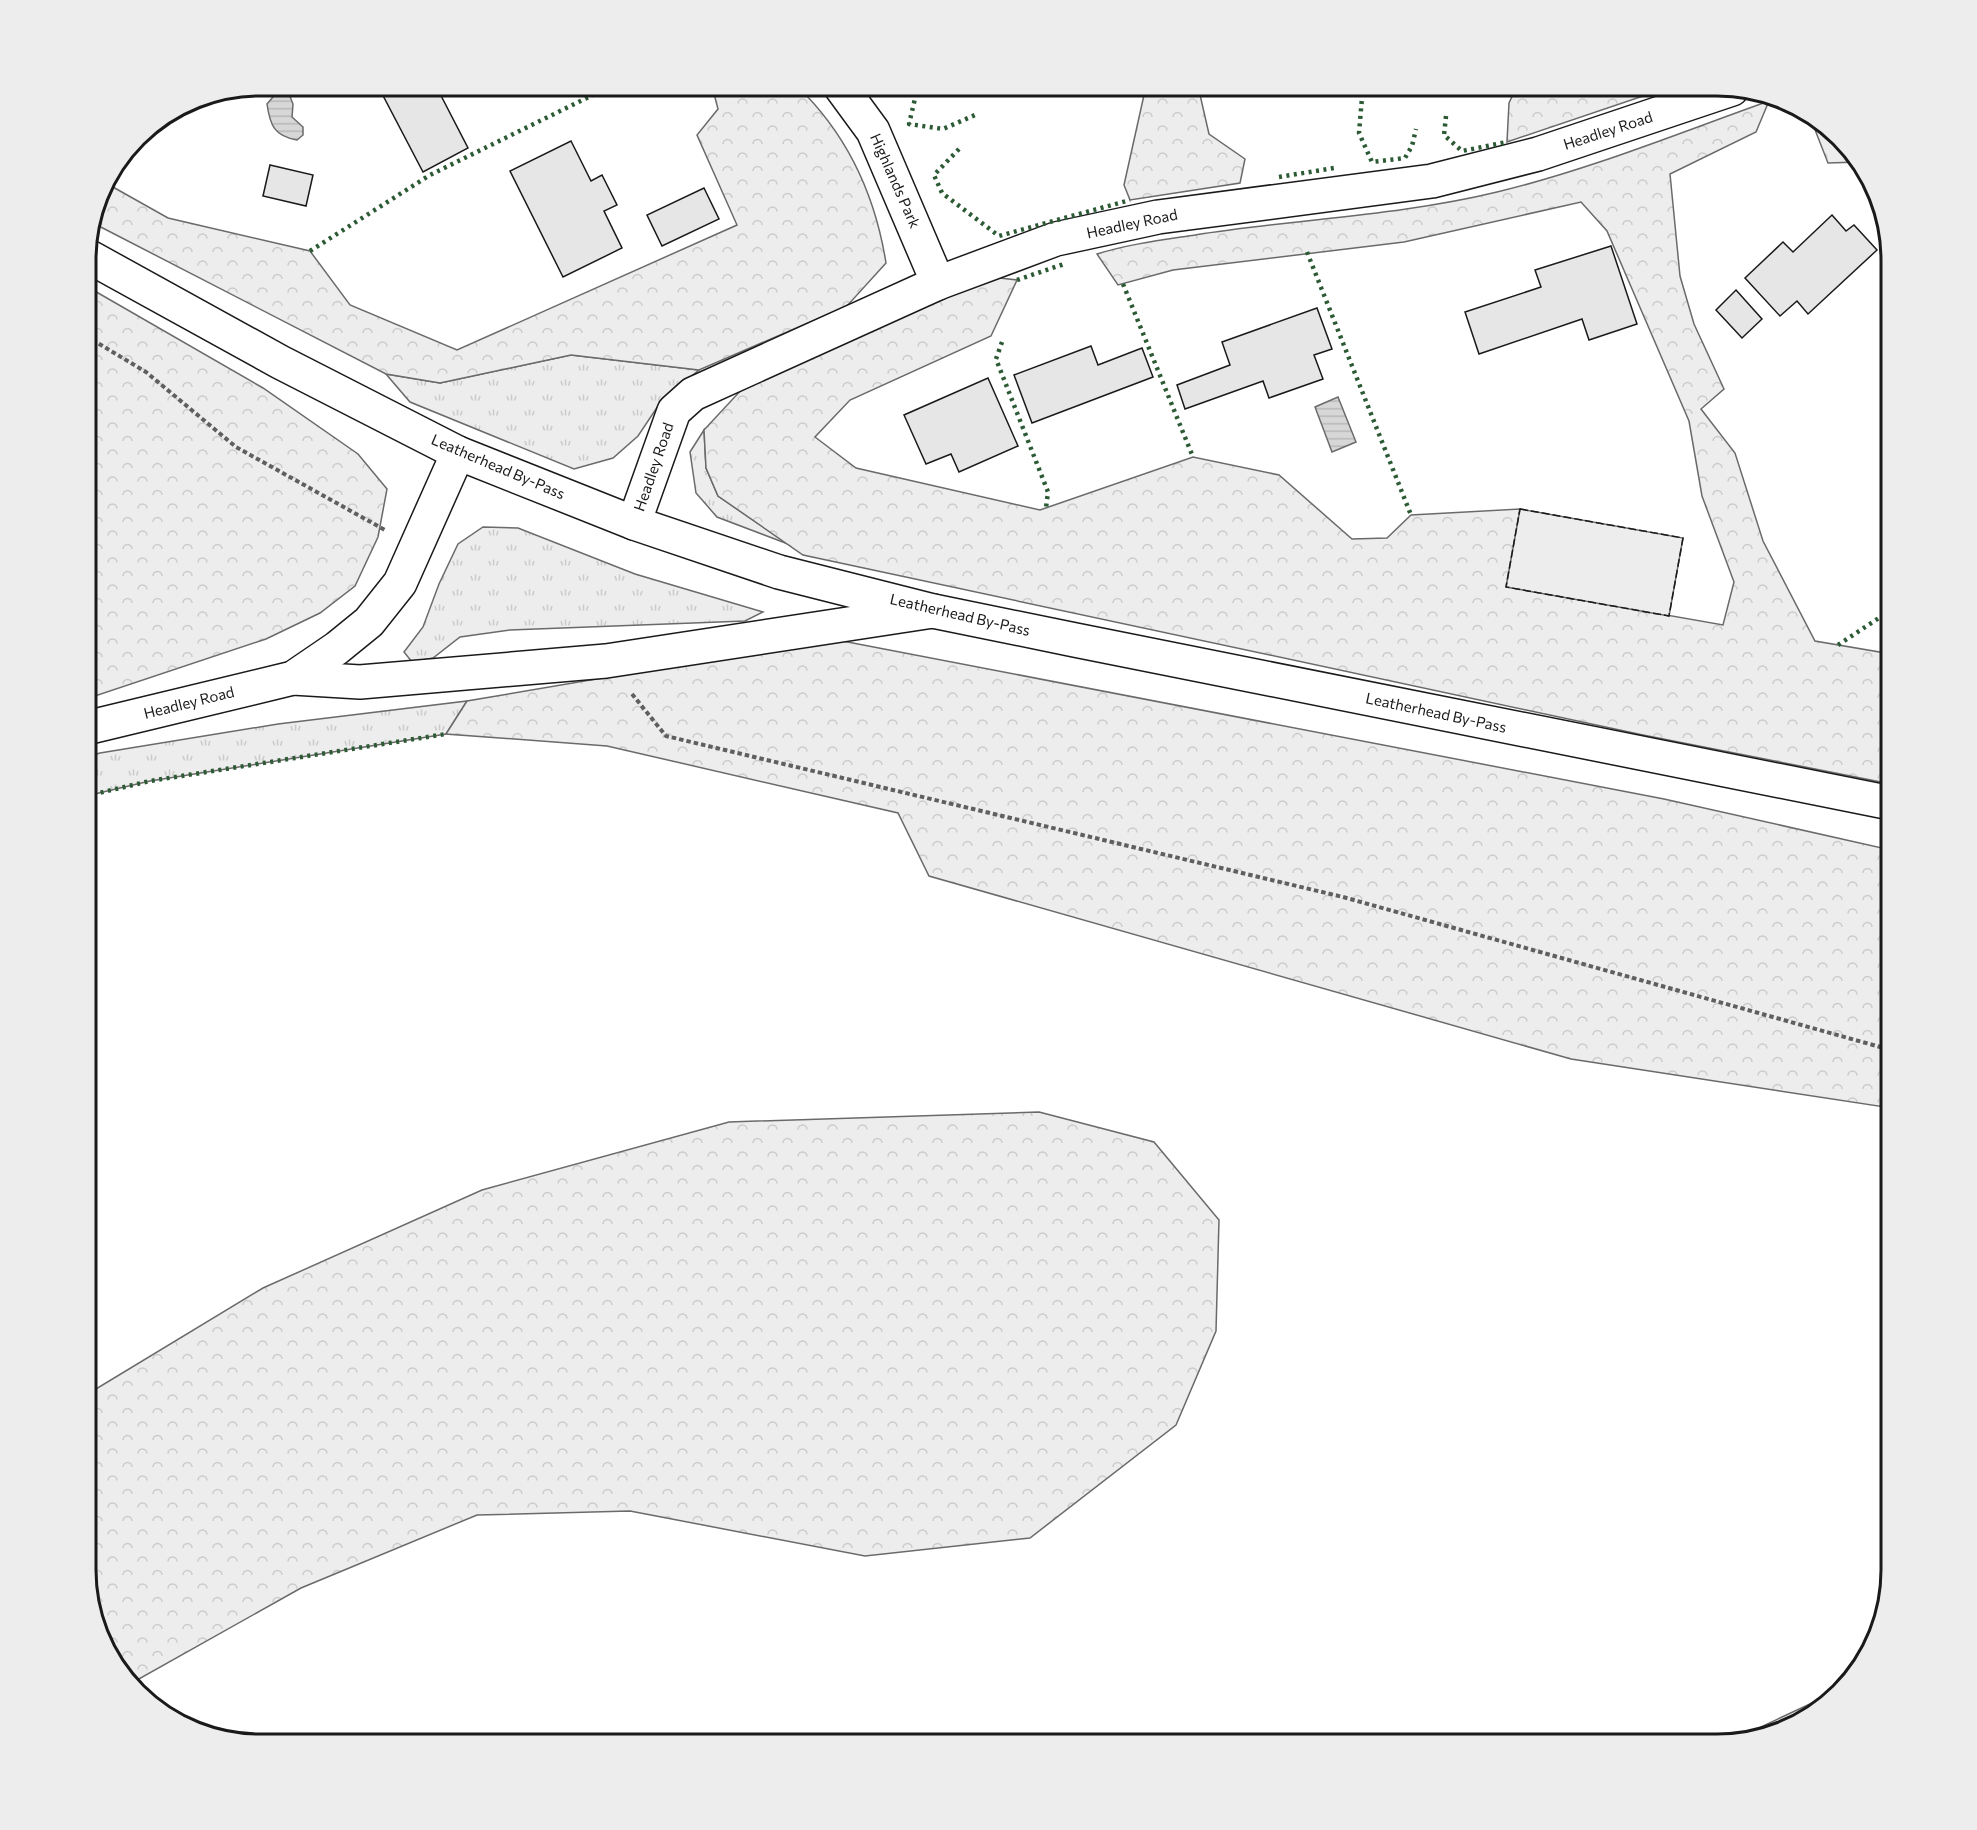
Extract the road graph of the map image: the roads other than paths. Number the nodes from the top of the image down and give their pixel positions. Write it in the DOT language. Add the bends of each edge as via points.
graph roads {
  1 [pos="847,96"];
  2 [pos="1708,96"];
  3 [pos="96,261"];
  4 [pos="938,283"];
  5 [pos="458,453"];
  6 [pos="634,523"];
  7 [pos="933,611"];
  8 [pos="293,678"];
  9 [pos="96,726"];
  10 [pos="1881,800"];
  1 -- 4 [label="main road, Highlands Park" via="873,131"];
  2 -- 4 [label="main road, Headley Road" via="1538,154 1443,178 1158,217 1056,239"];
  3 -- 5 [label="main road, Leatherhead By-Pass" via="280,362"];
  4 -- 6 [label="main road, Headley Road" via="693,394 674,411"];
  5 -- 6 [label="main road, Leatherhead By-Pass"];
  5 -- 8 [label="main road, Headley Road" via="400,583 369,622"];
  6 -- 7 [label="main road, Leatherhead By-Pass" via="779,572"];
  7 -- 8 [label="main road, Headley Road" via="606,661 360,682"];
  7 -- 10 [label="main road, Leatherhead By-Pass"];
  8 -- 9 [label="main road, Headley Road"];
}
